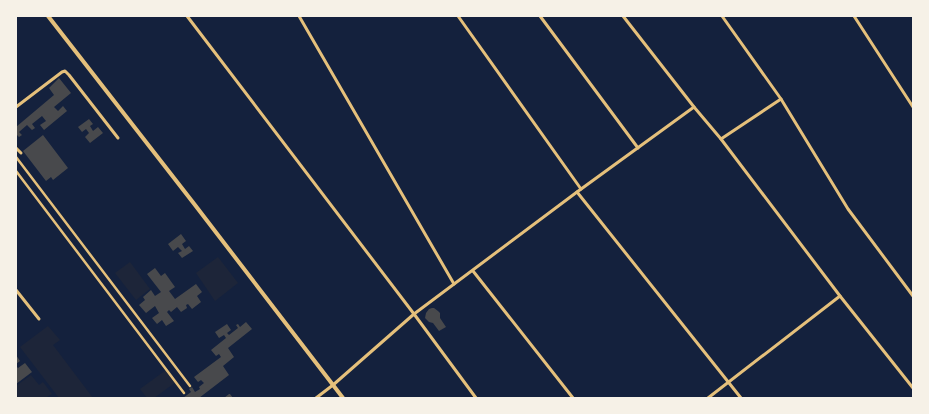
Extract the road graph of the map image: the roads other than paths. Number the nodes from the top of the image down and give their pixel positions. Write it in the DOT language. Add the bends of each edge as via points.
graph roads {
  1 [pos="48,16"];
  2 [pos="187,16"];
  3 [pos="299,16"];
  4 [pos="458,16"];
  5 [pos="540,16"];
  6 [pos="622,16"];
  7 [pos="722,16"];
  8 [pos="854,16"];
  9 [pos="781,99"];
  10 [pos="16,106"];
  11 [pos="694,107"];
  12 [pos="913,107"];
  13 [pos="118,138"];
  14 [pos="721,139"];
  15 [pos="16,148"];
  16 [pos="638,148"];
  17 [pos="21,153"];
  18 [pos="16,157"];
  19 [pos="16,171"];
  20 [pos="581,189"];
  21 [pos="577,192"];
  22 [pos="473,270"];
  23 [pos="454,284"];
  24 [pos="16,290"];
  25 [pos="840,296"];
  26 [pos="913,296"];
  27 [pos="414,314"];
  28 [pos="39,319"];
  29 [pos="729,382"];
  30 [pos="333,385"];
  31 [pos="190,386"];
  32 [pos="913,388"];
  33 [pos="184,393"];
  34 [pos="316,398"];
  35 [pos="342,398"];
  36 [pos="476,398"];
  37 [pos="573,398"];
  38 [pos="708,398"];
  39 [pos="741,398"];
  1 -- 30 [label="street"];
  2 -- 27 [label="street"];
  3 -- 23 [label="street"];
  4 -- 20 [label="street"];
  5 -- 16 [label="street"];
  6 -- 11 [label="street"];
  7 -- 9 [label="street"];
  8 -- 12 [label="street"];
  9 -- 14 [label="street"];
  9 -- 26 [label="street" via="848,209"];
  10 -- 13 [label="street" via="65,71"];
  11 -- 14 [label="street"];
  11 -- 16 [label="street"];
  14 -- 25 [label="street"];
  15 -- 17 [label="street"];
  16 -- 20 [label="street"];
  18 -- 31 [label="street"];
  19 -- 33 [label="street"];
  20 -- 21 [label="street"];
  21 -- 22 [label="street"];
  21 -- 29 [label="street"];
  22 -- 23 [label="street"];
  22 -- 37 [label="street"];
  23 -- 27 [label="street"];
  24 -- 28 [label="street"];
  25 -- 29 [label="street"];
  25 -- 32 [label="street"];
  27 -- 30 [label="street"];
  27 -- 36 [label="street"];
  29 -- 38 [label="street"];
  29 -- 39 [label="street"];
  30 -- 34 [label="street"];
  30 -- 35 [label="street"];
}
